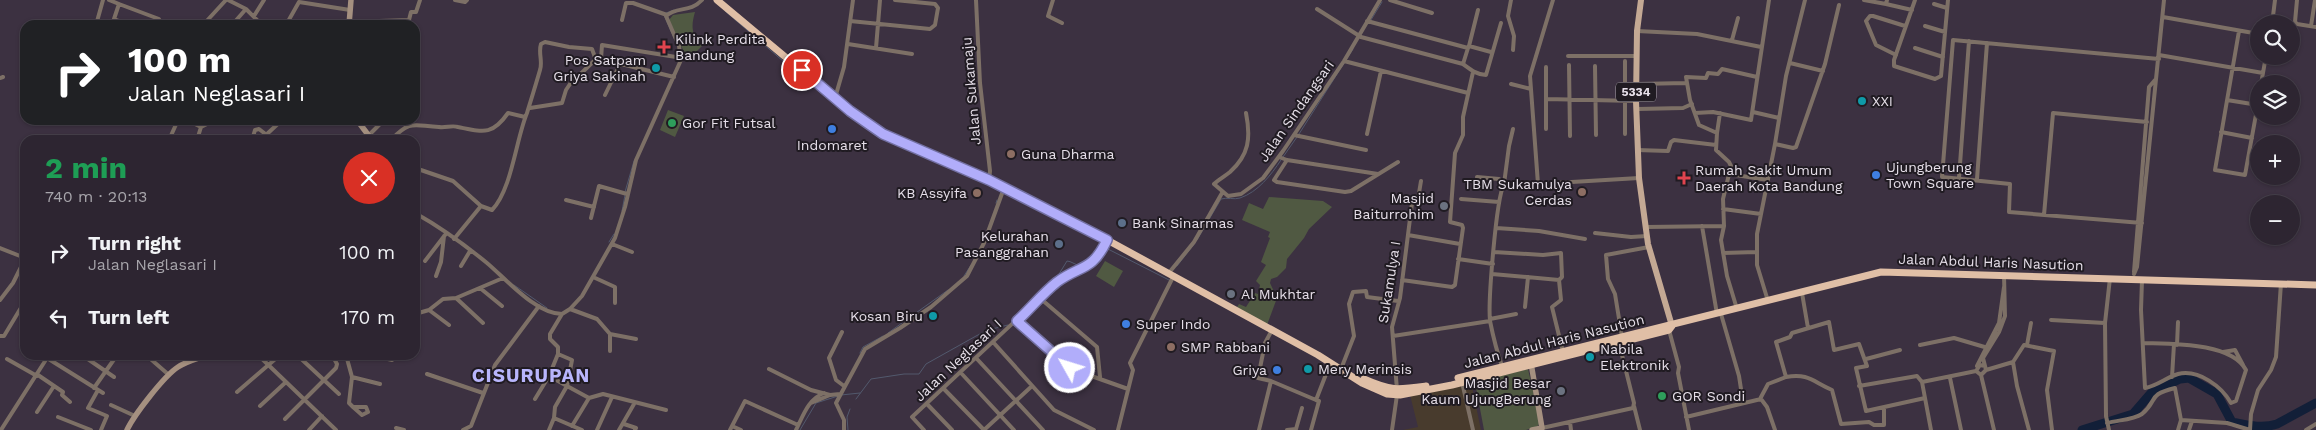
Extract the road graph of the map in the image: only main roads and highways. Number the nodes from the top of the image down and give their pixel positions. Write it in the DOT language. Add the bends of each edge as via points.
graph roads {
  1 [pos="717,0"];
  2 [pos="1641,0"];
  3 [pos="2316,285"];
  4 [pos="1670,328"];
  5 [pos="1620,340"];
  6 [pos="1531,363"];
  7 [pos="1397,393"];
  1 -- 7 [label="highway, Jalan Abdul Haris Nasution" via="869,126 989,180 1105,245 1171,275 1356,378"];
  2 -- 4 [label="main road, 5334" via="1636,84 1639,178 1649,247"];
  3 -- 4 [label="highway, Jalan Abdul Haris Nasution" via="2142,279 2134,276 1881,272"];
  4 -- 5 [label="highway, Jalan Abdul Haris Nasution" via="1668,325"];
  5 -- 6 [label="highway, Jalan Abdul Haris Nasution"];
  5 -- 6 [label="highway, Jalan Abdul Haris Nasution" via="1563,352"];
  6 -- 7 [label="highway, Jalan Abdul Haris Nasution"];
  6 -- 7 [label="highway, Jalan Abdul Haris Nasution" via="1462,382"];
}
